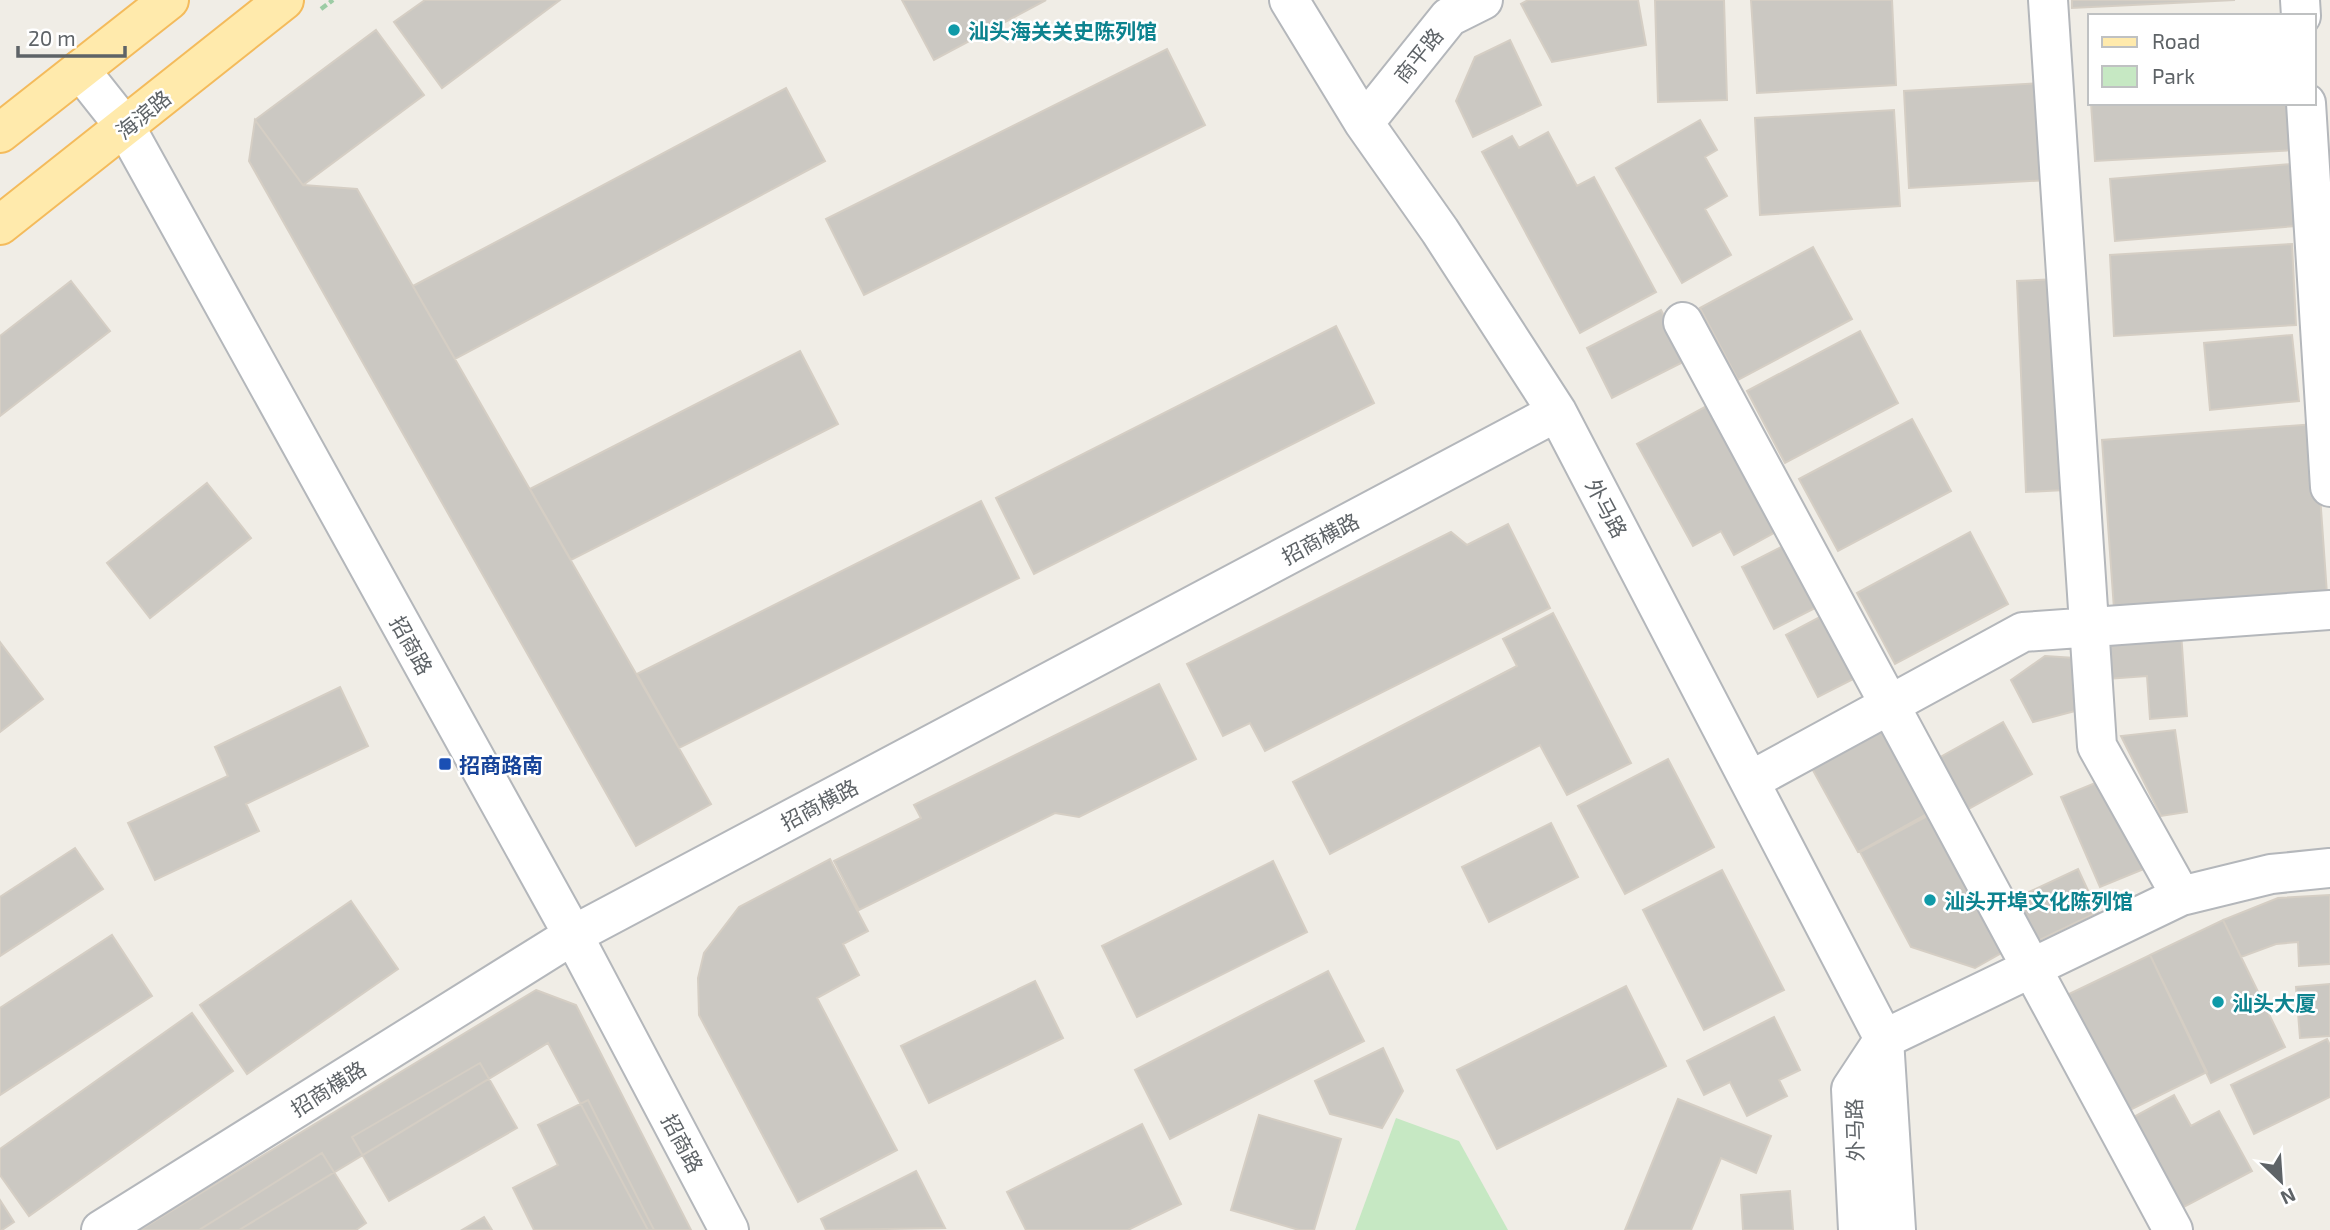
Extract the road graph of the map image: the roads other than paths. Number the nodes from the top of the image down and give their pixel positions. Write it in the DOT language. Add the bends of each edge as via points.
graph roads {
  1 [pos="169,0"];
  2 [pos="284,0"];
  3 [pos="1289,0"];
  4 [pos="1483,0"];
  5 [pos="2048,0"];
  6 [pos="80,70"];
  7 [pos="2306,105"];
  8 [pos="1364,123"];
  9 [pos="126,128"];
  10 [pos="0,133"];
  11 [pos="0,225"];
  12 [pos="1683,322"];
  13 [pos="1557,412"];
  14 [pos="2330,487"];
  15 [pos="2330,610"];
  16 [pos="2088,628"];
  17 [pos="1889,705"];
  18 [pos="1750,781"];
  19 [pos="2330,868"];
  20 [pos="2181,897"];
  21 [pos="573,935"];
  22 [pos="2030,969"];
  23 [pos="1884,1039"];
  24 [pos="101,1230"];
  25 [pos="729,1230"];
  26 [pos="1858,1230"];
  27 [pos="1896,1230"];
  28 [pos="2173,1230"];
  1 -- 6 [label="main road"];
  2 -- 9 [label="main road, 海滨路"];
  3 -- 8 [label="street, 外马路"];
  4 -- 8 [label="street, 商平路" via="1448,17"];
  5 -- 16 [label="street"];
  6 -- 9 [label="street, 招商路"];
  6 -- 10 [label="main road"];
  7 -- 14 [label="street"];
  8 -- 13 [label="street, 外马路"];
  9 -- 11 [label="main road, 海滨路"];
  9 -- 21 [label="street, 招商路"];
  12 -- 17 [label="street"];
  13 -- 18 [label="street, 外马路"];
  13 -- 21 [label="street, 招商横路"];
  15 -- 16 [label="street"];
  16 -- 17 [label="street" via="2023,632"];
  16 -- 20 [label="street" via="2097,746"];
  17 -- 18 [label="street"];
  17 -- 22 [label="street"];
  18 -- 23 [label="street, 外马路"];
  19 -- 20 [label="street" via="2271,874"];
  20 -- 22 [label="street"];
  21 -- 24 [label="street, 招商横路"];
  21 -- 25 [label="street, 招商路"];
  22 -- 23 [label="street"];
  22 -- 28 [label="street"];
  23 -- 26 [label="street, 外马路" via="1852,1089"];
  23 -- 27 [label="street, 外马路"];
}
